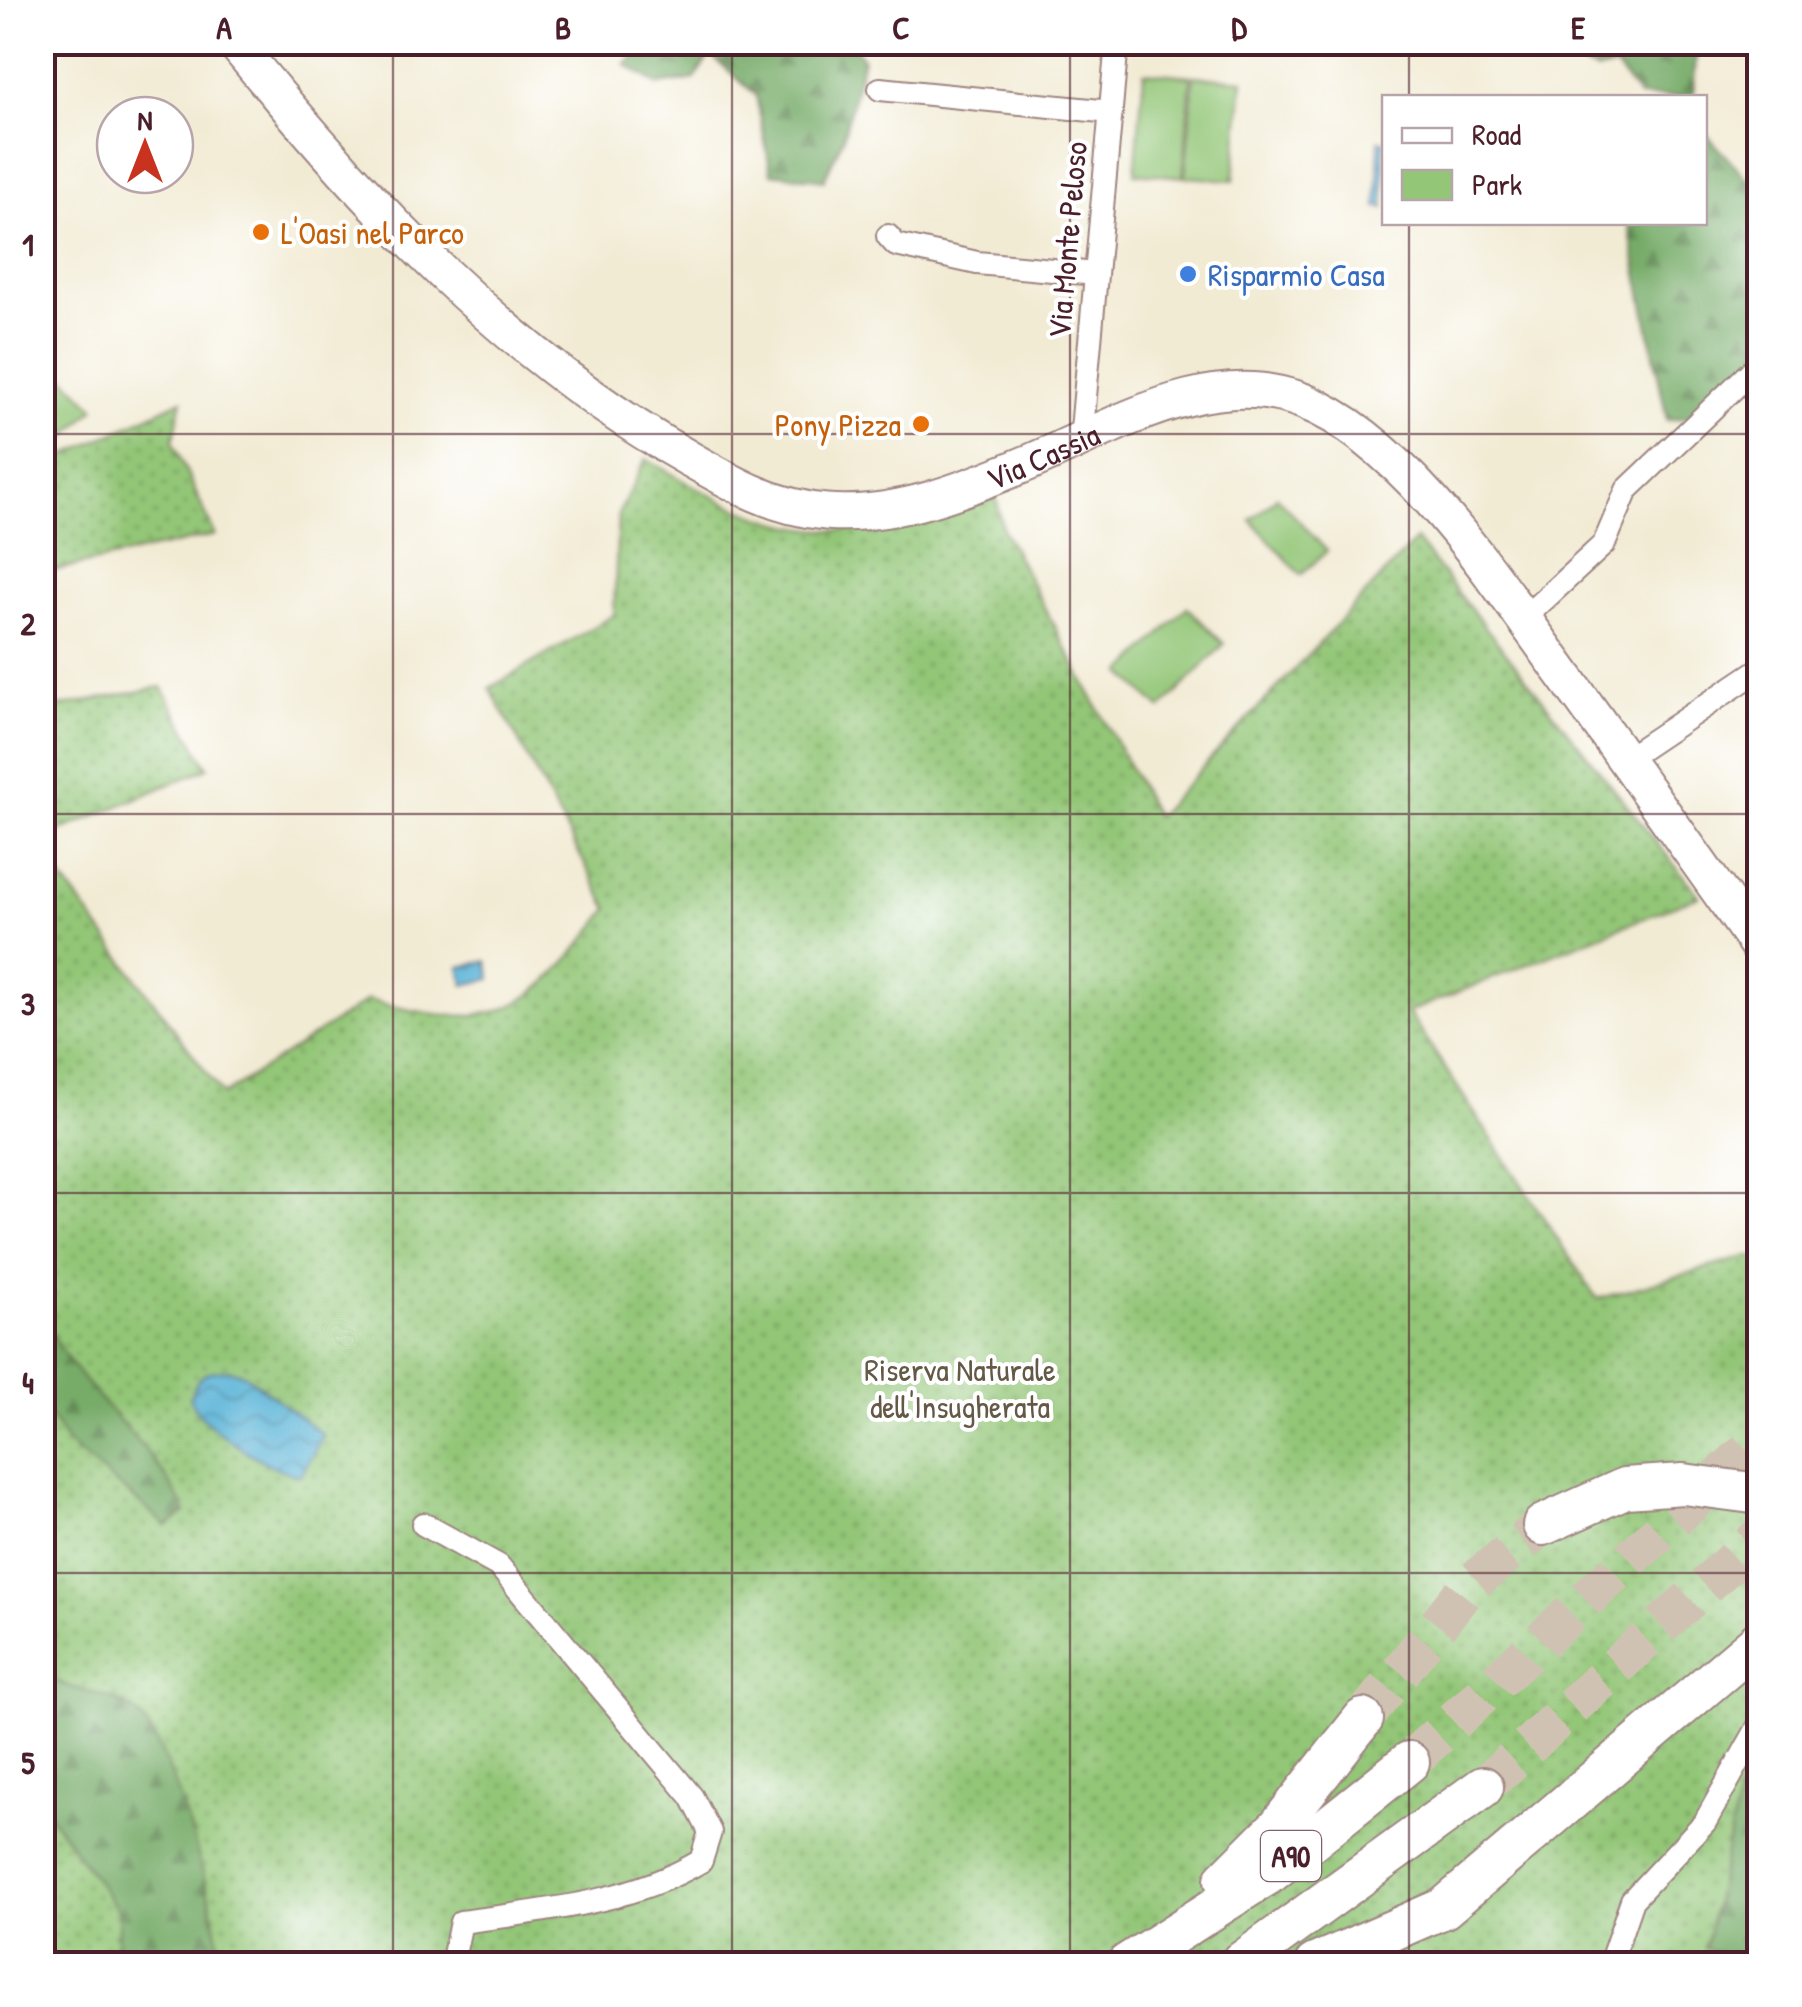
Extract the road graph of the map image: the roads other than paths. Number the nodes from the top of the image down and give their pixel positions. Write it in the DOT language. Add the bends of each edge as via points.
graph roads {
  1 [pos="234,42"];
  2 [pos="1117,44"];
  3 [pos="880,89"];
  4 [pos="1112,112"];
  5 [pos="888,236"];
  6 [pos="1096,274"];
  7 [pos="1760,362"];
  8 [pos="1081,441"];
  9 [pos="1524,619"];
  10 [pos="1760,669"];
  11 [pos="1626,759"];
  12 [pos="1760,949"];
  13 [pos="1760,1494"];
  14 [pos="423,1524"];
  15 [pos="1543,1525"];
  16 [pos="1760,1640"];
  17 [pos="1363,1719"];
  18 [pos="1760,1724"];
  19 [pos="1409,1762"];
  20 [pos="1483,1787"];
  21 [pos="1166,1940"];
  22 [pos="452,1964"];
  23 [pos="1127,1964"];
  24 [pos="1239,1964"];
  25 [pos="1314,1964"];
  26 [pos="1610,1964"];
  1 -- 8 [label="main road, Via Cassia" via="418,251 503,330 590,397 740,487 803,509 868,511 969,488"];
  2 -- 4 [label="street, Via Monte Peloso"];
  3 -- 4 [label="street"];
  4 -- 6 [label="street, Via Monte Peloso"];
  5 -- 6 [label="street" via="896,245 977,263"];
  6 -- 8 [label="street, Via Monte Peloso"];
  7 -- 9 [label="street" via="1624,493 1604,544"];
  8 -- 9 [label="main road, Via Cassia" via="1208,393 1256,390 1304,402 1342,422 1414,486"];
  9 -- 11 [label="main road, Via Cassia"];
  10 -- 11 [label="street"];
  11 -- 12 [label="main road, Via Cassia"];
  13 -- 15 [label="highway" via="1682,1484 1625,1488"];
  14 -- 22 [label="street" via="498,1566 682,1784 710,1832 700,1861 644,1886 566,1907 462,1922"];
  16 -- 25 [label="highway" via="1444,1908"];
  17 -- 21 [label="highway" via="1278,1827"];
  18 -- 26 [label="street" via="1704,1822 1632,1900"];
  19 -- 21 [label="highway, A90" via="1270,1872"];
  20 -- 24 [label="highway, A90"];
  21 -- 23 [label="highway, A90"];
}
